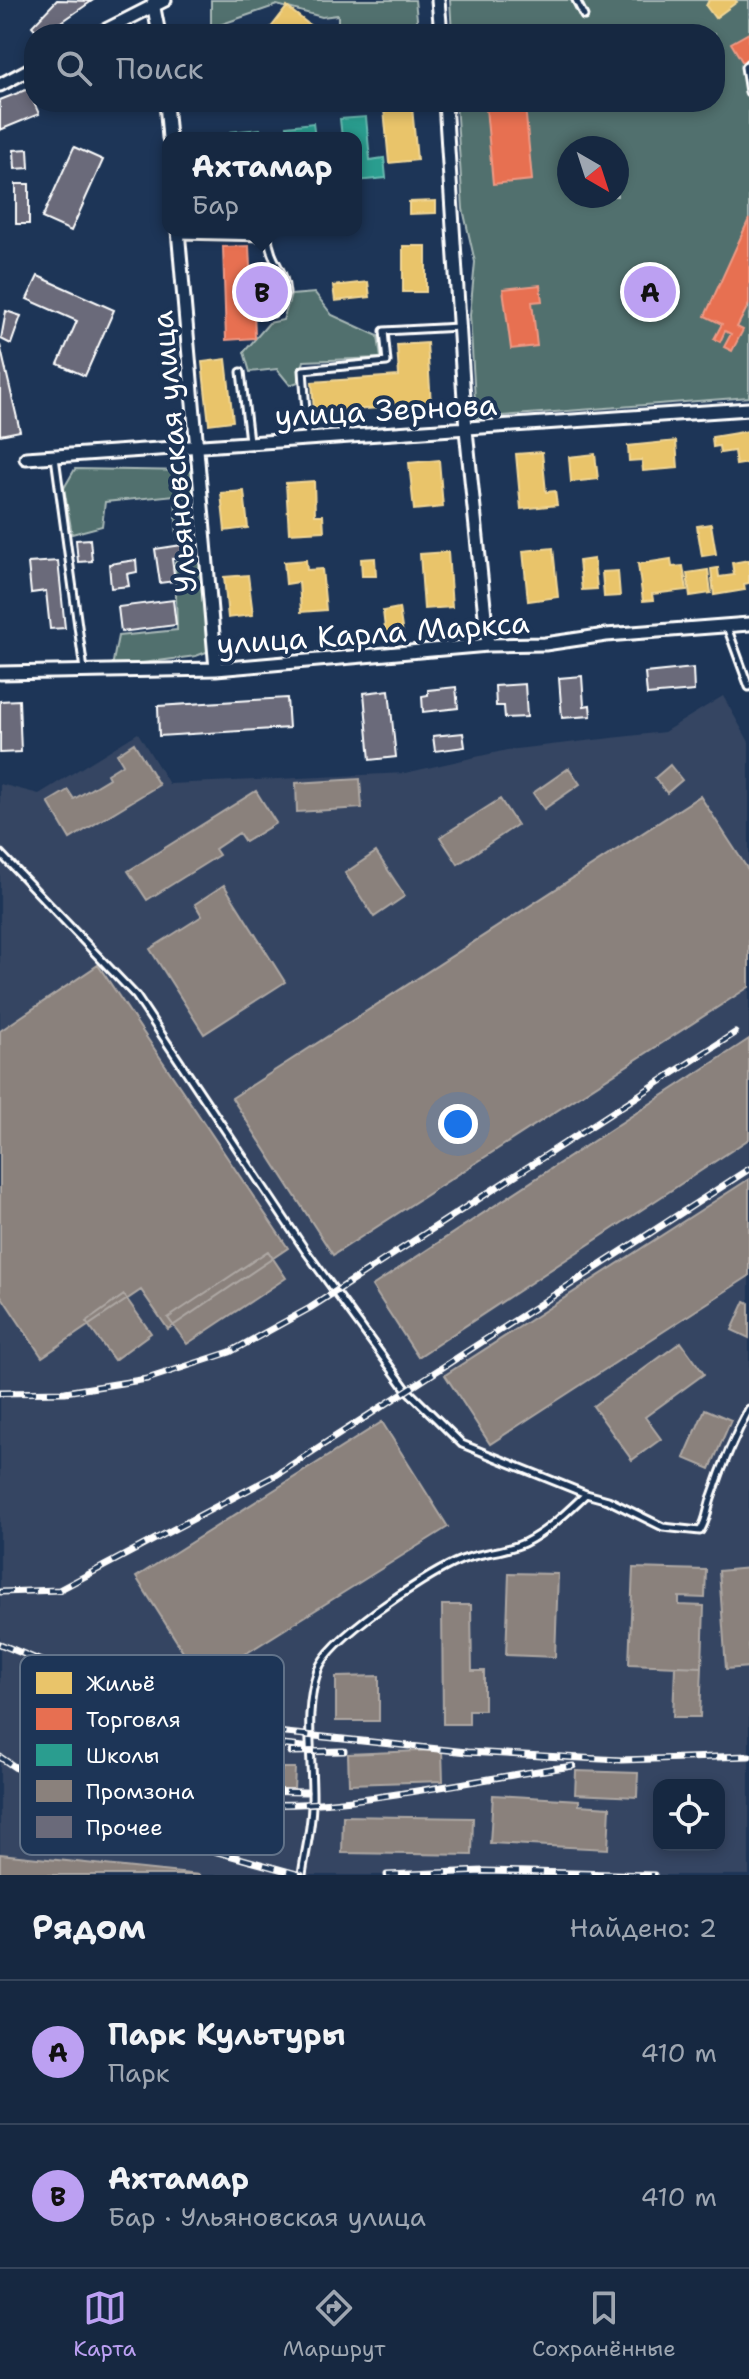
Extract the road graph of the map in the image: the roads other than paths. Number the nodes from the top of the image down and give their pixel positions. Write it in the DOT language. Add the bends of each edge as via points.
graph roads {
  1 [pos="438,0"];
  2 [pos="576,0"];
  3 [pos="157,1"];
  4 [pos="584,16"];
  5 [pos="116,24"];
  6 [pos="158,24"];
  7 [pos="440,24"];
  8 [pos="749,63"];
  9 [pos="24,72"];
  10 [pos="0,85"];
  11 [pos="749,92"];
  12 [pos="167,112"];
  13 [pos="446,112"];
  14 [pos="168,132"];
  15 [pos="179,236"];
  16 [pos="246,236"];
  17 [pos="273,313"];
  18 [pos="459,327"];
  19 [pos="241,372"];
  20 [pos="749,409"];
  21 [pos="466,430"];
  22 [pos="308,439"];
  23 [pos="249,442"];
  24 [pos="197,445"];
  25 [pos="55,456"];
  26 [pos="26,458"];
  27 [pos="749,624"];
  28 [pos="727,626"];
  29 [pos="488,645"];
  30 [pos="216,669"];
  31 [pos="84,670"];
  32 [pos="0,673"];
  33 [pos="749,687"];
  34 [pos="0,853"];
  35 [pos="749,1409"];
  36 [pos="586,1494"];
  37 [pos="302,1875"];
  1 -- 7 [label="street"];
  2 -- 4 [label="lane"];
  3 -- 5 [label="street"];
  3 -- 6 [label="street"];
  8 -- 11 [label="lane"];
  9 -- 10 [label="street"];
  12 -- 14 [label="street"];
  13 -- 18 [label="street"];
  15 -- 24 [label="street, Ульяновская улица"];
  16 -- 17 [label="lane" via="268,237 271,258 284,275 286,293"];
  18 -- 21 [label="street"];
  18 -- 22 [label="lane" via="384,331 387,362 303,370"];
  19 -- 23 [label="lane"];
  20 -- 21 [label="street, улица Зернова"];
  21 -- 22 [label="street, улица Зернова"];
  21 -- 29 [label="street"];
  22 -- 23 [label="street, улица Зернова"];
  23 -- 24 [label="street, улица Зернова"];
  24 -- 25 [label="street, улица Зернова"];
  24 -- 30 [label="street, Ульяновская улица"];
  25 -- 26 [label="street, улица Зернова"];
  25 -- 31 [label="lane"];
  27 -- 28 [label="street, улица Карла Маркса"];
  28 -- 29 [label="street, улица Карла Маркса"];
  28 -- 33 [label="lane"];
  29 -- 30 [label="street, улица Карла Маркса"];
  30 -- 31 [label="street, улица Карла Маркса"];
  31 -- 32 [label="street, улица Карла Маркса"];
  34 -- 36 [label="lane" via="136,996 305,1250 407,1390 462,1444"];
  35 -- 36 [label="lane" via="700,1531 663,1527"];
  36 -- 37 [label="lane" via="520,1545 456,1562 421,1583 326,1654 310,1704 312,1802"];
}
